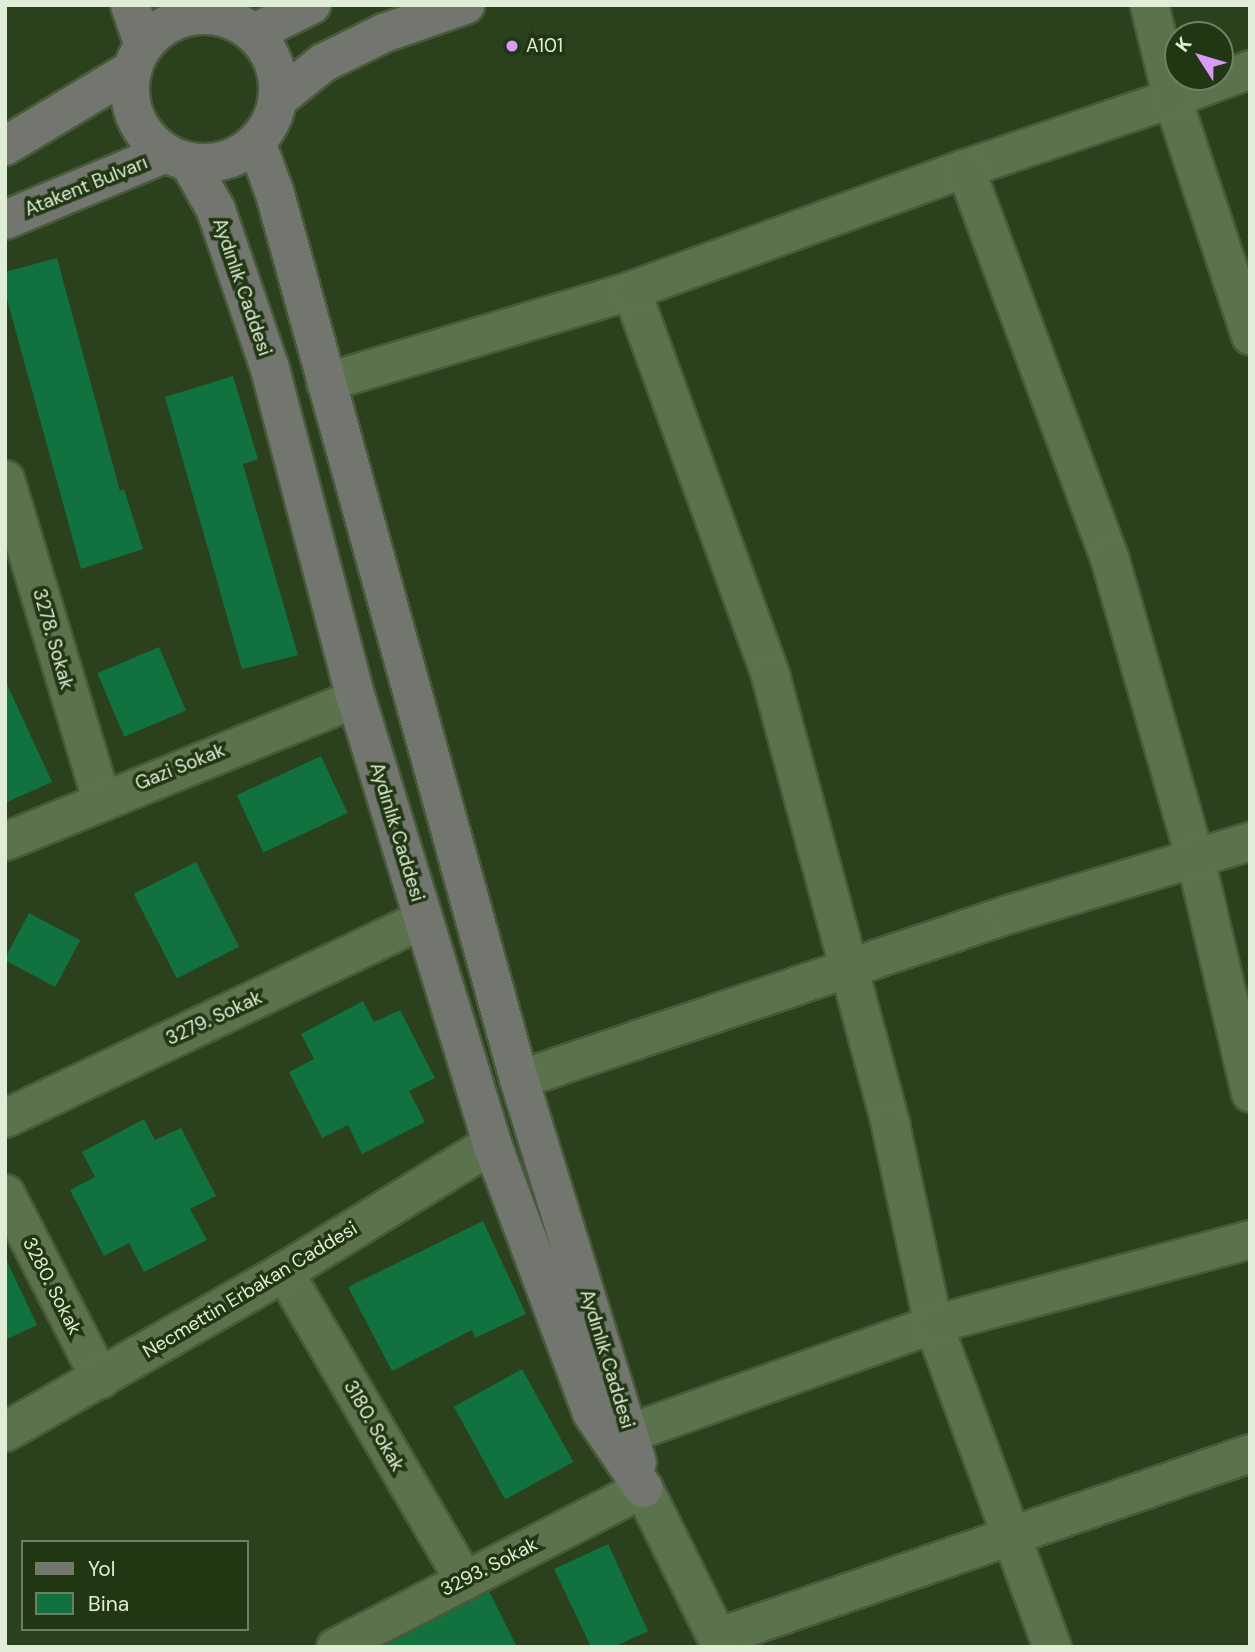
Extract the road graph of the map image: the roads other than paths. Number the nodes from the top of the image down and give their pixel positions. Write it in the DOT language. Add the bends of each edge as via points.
graph roads {
  1 [pos="130,5"];
  2 [pos="311,5"];
  3 [pos="465,5"];
  4 [pos="1149,5"];
  5 [pos="236,20"];
  6 [pos="138,57"];
  7 [pos="1250,69"];
  8 [pos="1172,98"];
  9 [pos="278,99"];
  10 [pos="256,142"];
  11 [pos="5,146"];
  12 [pos="177,157"];
  13 [pos="965,168"];
  14 [pos="5,220"];
  15 [pos="631,290"];
  16 [pos="1250,335"];
  17 [pos="325,382"];
  18 [pos="5,479"];
  19 [pos="15,547"];
  20 [pos="356,698"];
  21 [pos="101,799"];
  22 [pos="5,841"];
  23 [pos="1250,841"];
  24 [pos="1195,858"];
  25 [pos="423,919"];
  26 [pos="849,971"];
  27 [pos="519,1079"];
  28 [pos="1250,1093"];
  29 [pos="5,1118"];
  30 [pos="492,1144"];
  31 [pos="5,1193"];
  32 [pos="1250,1239"];
  33 [pos="284,1272"];
  34 [pos="933,1324"];
  35 [pos="100,1379"];
  36 [pos="5,1432"];
  37 [pos="631,1432"];
  38 [pos="1250,1453"];
  39 [pos="643,1488"];
  40 [pos="1012,1538"];
  41 [pos="464,1580"];
  42 [pos="720,1642"];
  43 [pos="335,1647"];
  44 [pos="1052,1647"];
  1 -- 6 [label="main road"];
  2 -- 5 [label="main road"];
  3 -- 9 [label="main road" via="384,33 323,63"];
  4 -- 8 [label="street"];
  5 -- 6 [label="main road" via="209,14 184,17"];
  5 -- 9 [label="main road" via="269,52"];
  6 -- 11 [label="main road"];
  6 -- 12 [label="main road" via="135,117"];
  7 -- 8 [label="street"];
  8 -- 13 [label="street"];
  8 -- 16 [label="street"];
  9 -- 10 [label="main road"];
  10 -- 12 [label="main road" via="213,163"];
  10 -- 17 [label="main road, Aydınlık Caddesi" via="275,194"];
  12 -- 14 [label="main road, Atakent Bulvarı"];
  12 -- 20 [label="main road, Aydınlık Caddesi" via="216,210 270,369"];
  13 -- 15 [label="street"];
  13 -- 24 [label="street" via="1109,557"];
  15 -- 17 [label="street"];
  15 -- 26 [label="street" via="770,675"];
  17 -- 27 [label="main road, Aydınlık Caddesi"];
  18 -- 19 [label="street, 3278. Sokak"];
  19 -- 21 [label="street, 3278. Sokak"];
  20 -- 21 [label="street, Gazi Sokak"];
  20 -- 25 [label="main road, Aydınlık Caddesi"];
  21 -- 22 [label="street, Gazi Sokak"];
  23 -- 24 [label="street"];
  24 -- 26 [label="street" via="1008,914"];
  24 -- 28 [label="street"];
  25 -- 29 [label="street, 3279. Sokak"];
  25 -- 30 [label="main road, Aydınlık Caddesi"];
  26 -- 27 [label="street"];
  26 -- 34 [label="street" via="890,1124"];
  27 -- 37 [label="main road, Aydınlık Caddesi"];
  30 -- 33 [label="street, Necmettin Erbakan Caddesi"];
  30 -- 39 [label="main road, Aydınlık Caddesi" via="592,1413"];
  31 -- 35 [label="street, 3280. Sokak"];
  32 -- 34 [label="street"];
  33 -- 35 [label="street, Necmettin Erbakan Caddesi"];
  33 -- 41 [label="street, 3180. Sokak"];
  34 -- 37 [label="street"];
  34 -- 40 [label="street"];
  35 -- 36 [label="street, Necmettin Erbakan Caddesi"];
  37 -- 39 [label="main road, Aydınlık Caddesi"];
  38 -- 40 [label="street"];
  39 -- 41 [label="street, 3293. Sokak"];
  39 -- 42 [label="street, Aydınlık Caddesi"];
  40 -- 42 [label="street"];
  40 -- 44 [label="street"];
  41 -- 43 [label="street, 3293. Sokak"];
}
